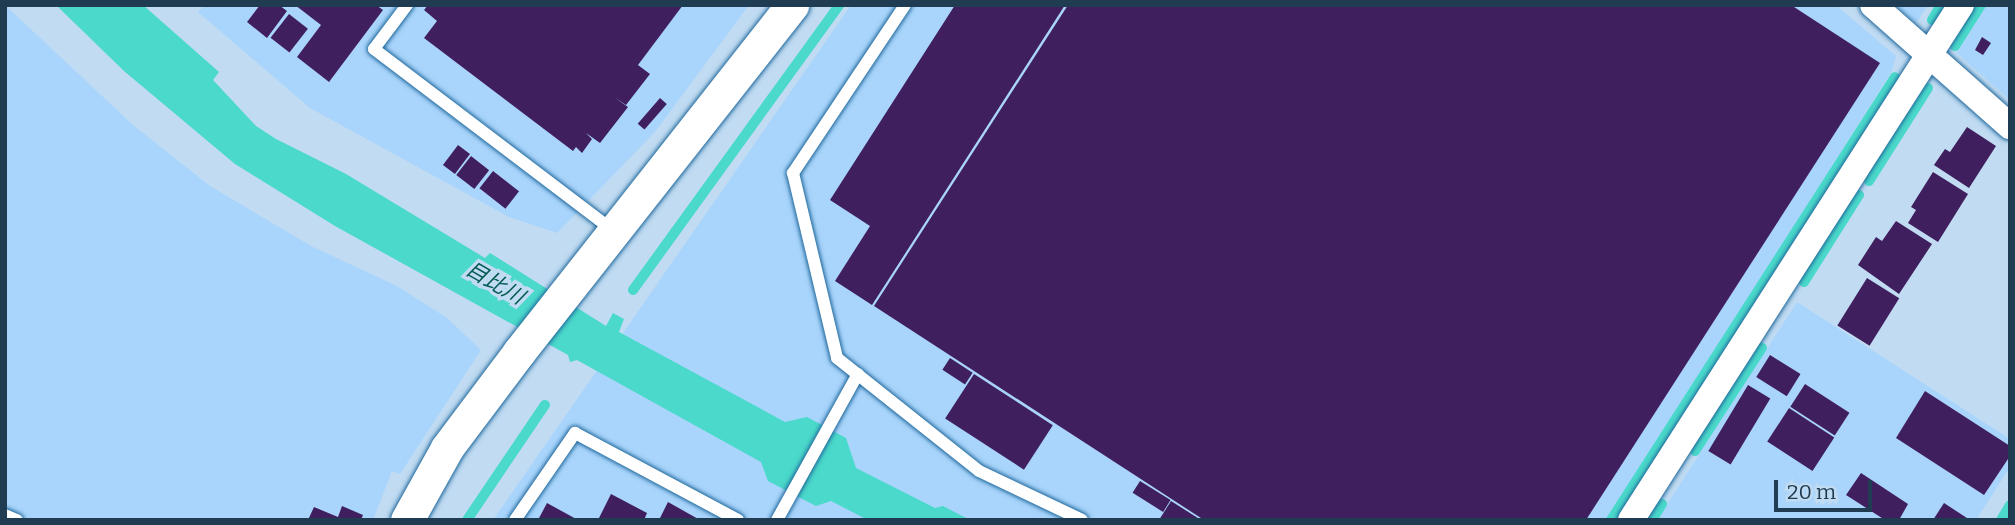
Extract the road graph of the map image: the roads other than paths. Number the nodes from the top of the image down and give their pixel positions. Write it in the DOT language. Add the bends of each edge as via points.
graph roads {
  1 [pos="407,5"];
  2 [pos="792,5"];
  3 [pos="905,5"];
  4 [pos="1873,5"];
  5 [pos="1961,5"];
  6 [pos="1929,55"];
  7 [pos="2010,126"];
  8 [pos="615,233"];
  9 [pos="858,374"];
  10 [pos="5,515"];
  11 [pos="17,520"];
  12 [pos="407,520"];
  13 [pos="515,520"];
  14 [pos="738,520"];
  15 [pos="777,520"];
  16 [pos="1082,520"];
  17 [pos="1631,520"];
  1 -- 8 [label="lane" via="374,48"];
  2 -- 8 [label="street"];
  3 -- 9 [label="lane" via="793,173 837,358"];
  4 -- 6 [label="street"];
  5 -- 6 [label="street"];
  6 -- 7 [label="street"];
  6 -- 17 [label="street"];
  8 -- 12 [label="street" via="447,447"];
  9 -- 15 [label="lane"];
  9 -- 16 [label="lane" via="979,471"];
  10 -- 11 [label="lane"];
  13 -- 14 [label="lane" via="575,433"];
}
